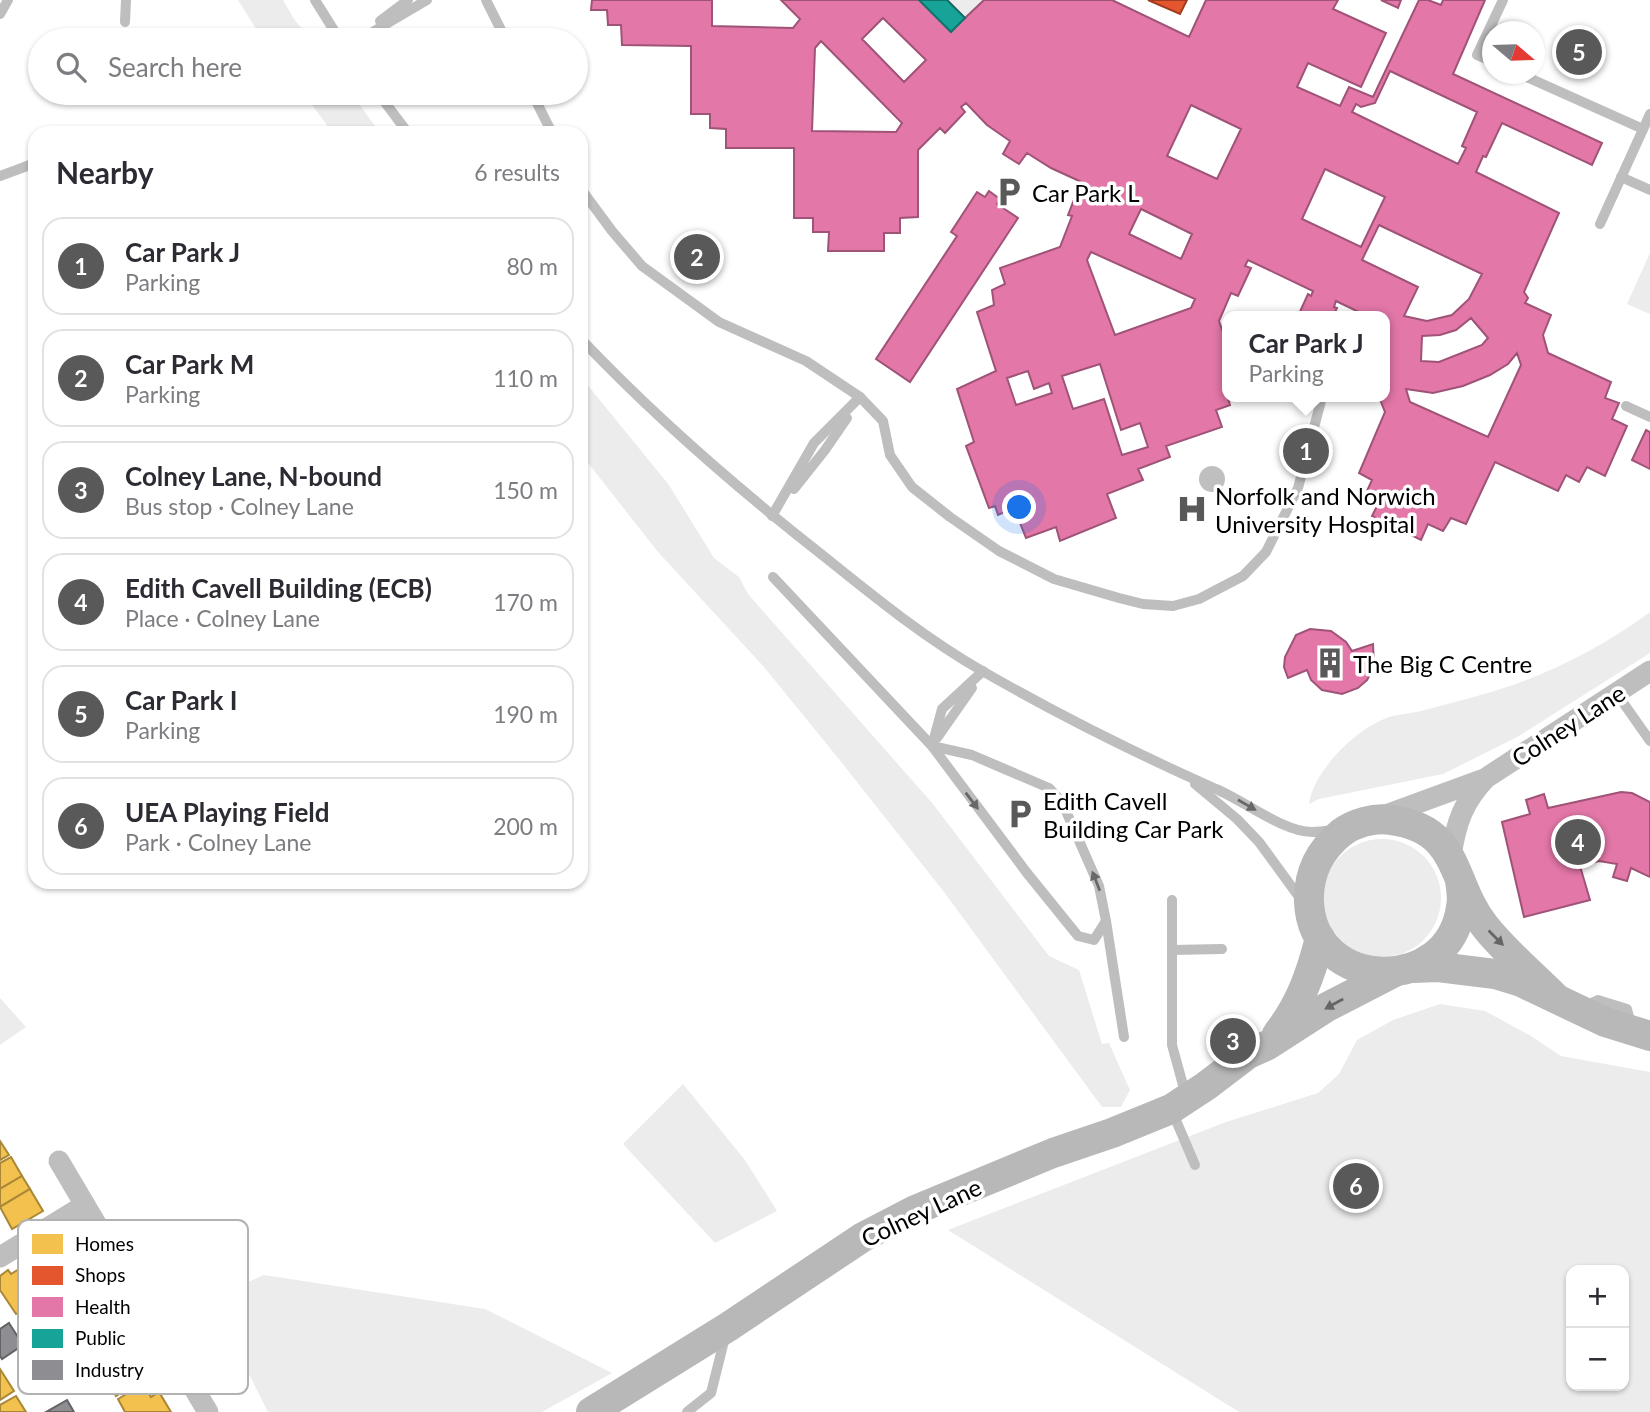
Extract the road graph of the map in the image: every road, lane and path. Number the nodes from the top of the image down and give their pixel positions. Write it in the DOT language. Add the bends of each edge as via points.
graph roads {
  1 [pos="8,0"];
  2 [pos="126,0"];
  3 [pos="314,0"];
  4 [pos="408,0"];
  5 [pos="427,0"];
  6 [pos="486,0"];
  7 [pos="1503,0"];
  8 [pos="0,14"];
  9 [pos="1493,21"];
  10 [pos="124,22"];
  11 [pos="332,28"];
  12 [pos="373,28"];
  13 [pos="379,28"];
  14 [pos="500,28"];
  15 [pos="1542,84"];
  16 [pos="387,105"];
  17 [pos="538,105"];
  18 [pos="1650,114"];
  19 [pos="403,126"];
  20 [pos="548,126"];
  21 [pos="1643,129"];
  22 [pos="28,166"];
  23 [pos="0,176"];
  24 [pos="1621,177"];
  25 [pos="1650,190"];
  26 [pos="588,198"];
  27 [pos="1600,224"];
  28 [pos="588,346"];
  29 [pos="860,397"];
  30 [pos="1321,402"];
  31 [pos="1626,406"];
  32 [pos="1650,417"];
  33 [pos="772,516"];
  34 [pos="773,577"];
  35 [pos="983,671"];
  36 [pos="1650,671"];
  37 [pos="1617,694"];
  38 [pos="1650,741"];
  39 [pos="932,746"];
  40 [pos="1182,774"];
  41 [pos="1486,778"];
  42 [pos="1356,825"];
  43 [pos="1456,868"];
  44 [pos="1172,900"];
  45 [pos="1106,921"];
  46 [pos="1315,925"];
  47 [pos="1222,949"];
  48 [pos="1172,950"];
  49 [pos="1404,970"];
  50 [pos="1567,1003"];
  51 [pos="1642,1034"];
  52 [pos="1124,1037"];
  53 [pos="1268,1045"];
  54 [pos="1179,1103"];
  55 [pos="59,1161"];
  56 [pos="1195,1166"];
  57 [pos="85,1205"];
  58 [pos="60,1220"];
  59 [pos="94,1220"];
  60 [pos="18,1246"];
  61 [pos="0,1257"];
  62 [pos="728,1327"];
  63 [pos="197,1394"];
  64 [pos="208,1412"];
  65 [pos="591,1412"];
  66 [pos="687,1412"];
  1 -- 8 [label="lane"];
  2 -- 10 [label="lane"];
  3 -- 11 [label="lane"];
  4 -- 12 [label="lane"];
  5 -- 13 [label="lane"];
  6 -- 14 [label="lane"];
  7 -- 9 [label="lane"];
  15 -- 21 [label="lane"];
  16 -- 19 [label="lane"];
  17 -- 20 [label="lane"];
  18 -- 21 [label="lane"];
  21 -- 24 [label="lane"];
  22 -- 23 [label="lane"];
  24 -- 25 [label="lane"];
  24 -- 27 [label="lane"];
  26 -- 29 [label="lane" via="642,266 719,322 806,361"];
  28 -- 33 [label="lane"];
  29 -- 30 [label="lane" via="883,421 890,455 912,486 999,551 1054,579 1143,604 1173,606 1199,599 1243,576 1266,552 1297,488"];
  29 -- 33 [label="lane"];
  31 -- 32 [label="lane"];
  33 -- 35 [label="lane" via="886,606"];
  34 -- 39 [label="lane"];
  35 -- 39 [label="lane" via="943,709"];
  35 -- 40 [label="lane"];
  36 -- 37 [label="street, Colney Lane"];
  37 -- 38 [label="lane"];
  37 -- 41 [label="street, Colney Lane"];
  45 -- 39 [label="lane, one-way" via="1099,886 1062,802 1049,788 972,755"];
  39 -- 45 [label="lane, one-way" via="1078,936 1094,940"];
  40 -- 42 [label="lane, one-way" via="1267,817 1309,832"];
  40 -- 46 [label="lane" via="1259,842"];
  41 -- 42 [label="street, Colney Lane"];
  41 -- 43 [label="street, Colney Lane" via="1471,793 1462,812"];
  42 -- 43 [label="street, Colney Lane" via="1385,819 1405,821 1438,841"];
  42 -- 46 [label="street, Colney Lane" via="1328,844 1315,864 1308,888"];
  43 -- 49 [label="street, Colney Lane" via="1461,907 1453,933 1436,954"];
  43 -- 50 [label="street, Colney Lane, one-way" via="1471,907 1485,927"];
  44 -- 48 [label="lane"];
  45 -- 52 [label="lane"];
  46 -- 49 [label="street, Colney Lane" via="1335,954 1353,966 1373,972"];
  46 -- 53 [label="street, Colney Lane" via="1304,990"];
  47 -- 48 [label="lane"];
  48 -- 54 [label="lane" via="1172,1045"];
  49 -- 50 [label="street, Colney Lane" via="1438,967 1494,974"];
  49 -- 53 [label="street, Colney Lane, one-way" via="1327,1007"];
  50 -- 51 [label="street, Colney Lane"];
  53 -- 54 [label="street, Colney Lane"];
  54 -- 56 [label="lane"];
  54 -- 62 [label="street, Colney Lane" via="915,1210 863,1237"];
  55 -- 57 [label="street"];
  57 -- 58 [label="street"];
  57 -- 59 [label="street"];
  60 -- 61 [label="street"];
  62 -- 65 [label="street, Colney Lane"];
  62 -- 66 [label="lane" via="711,1393"];
  63 -- 64 [label="street"];
}
